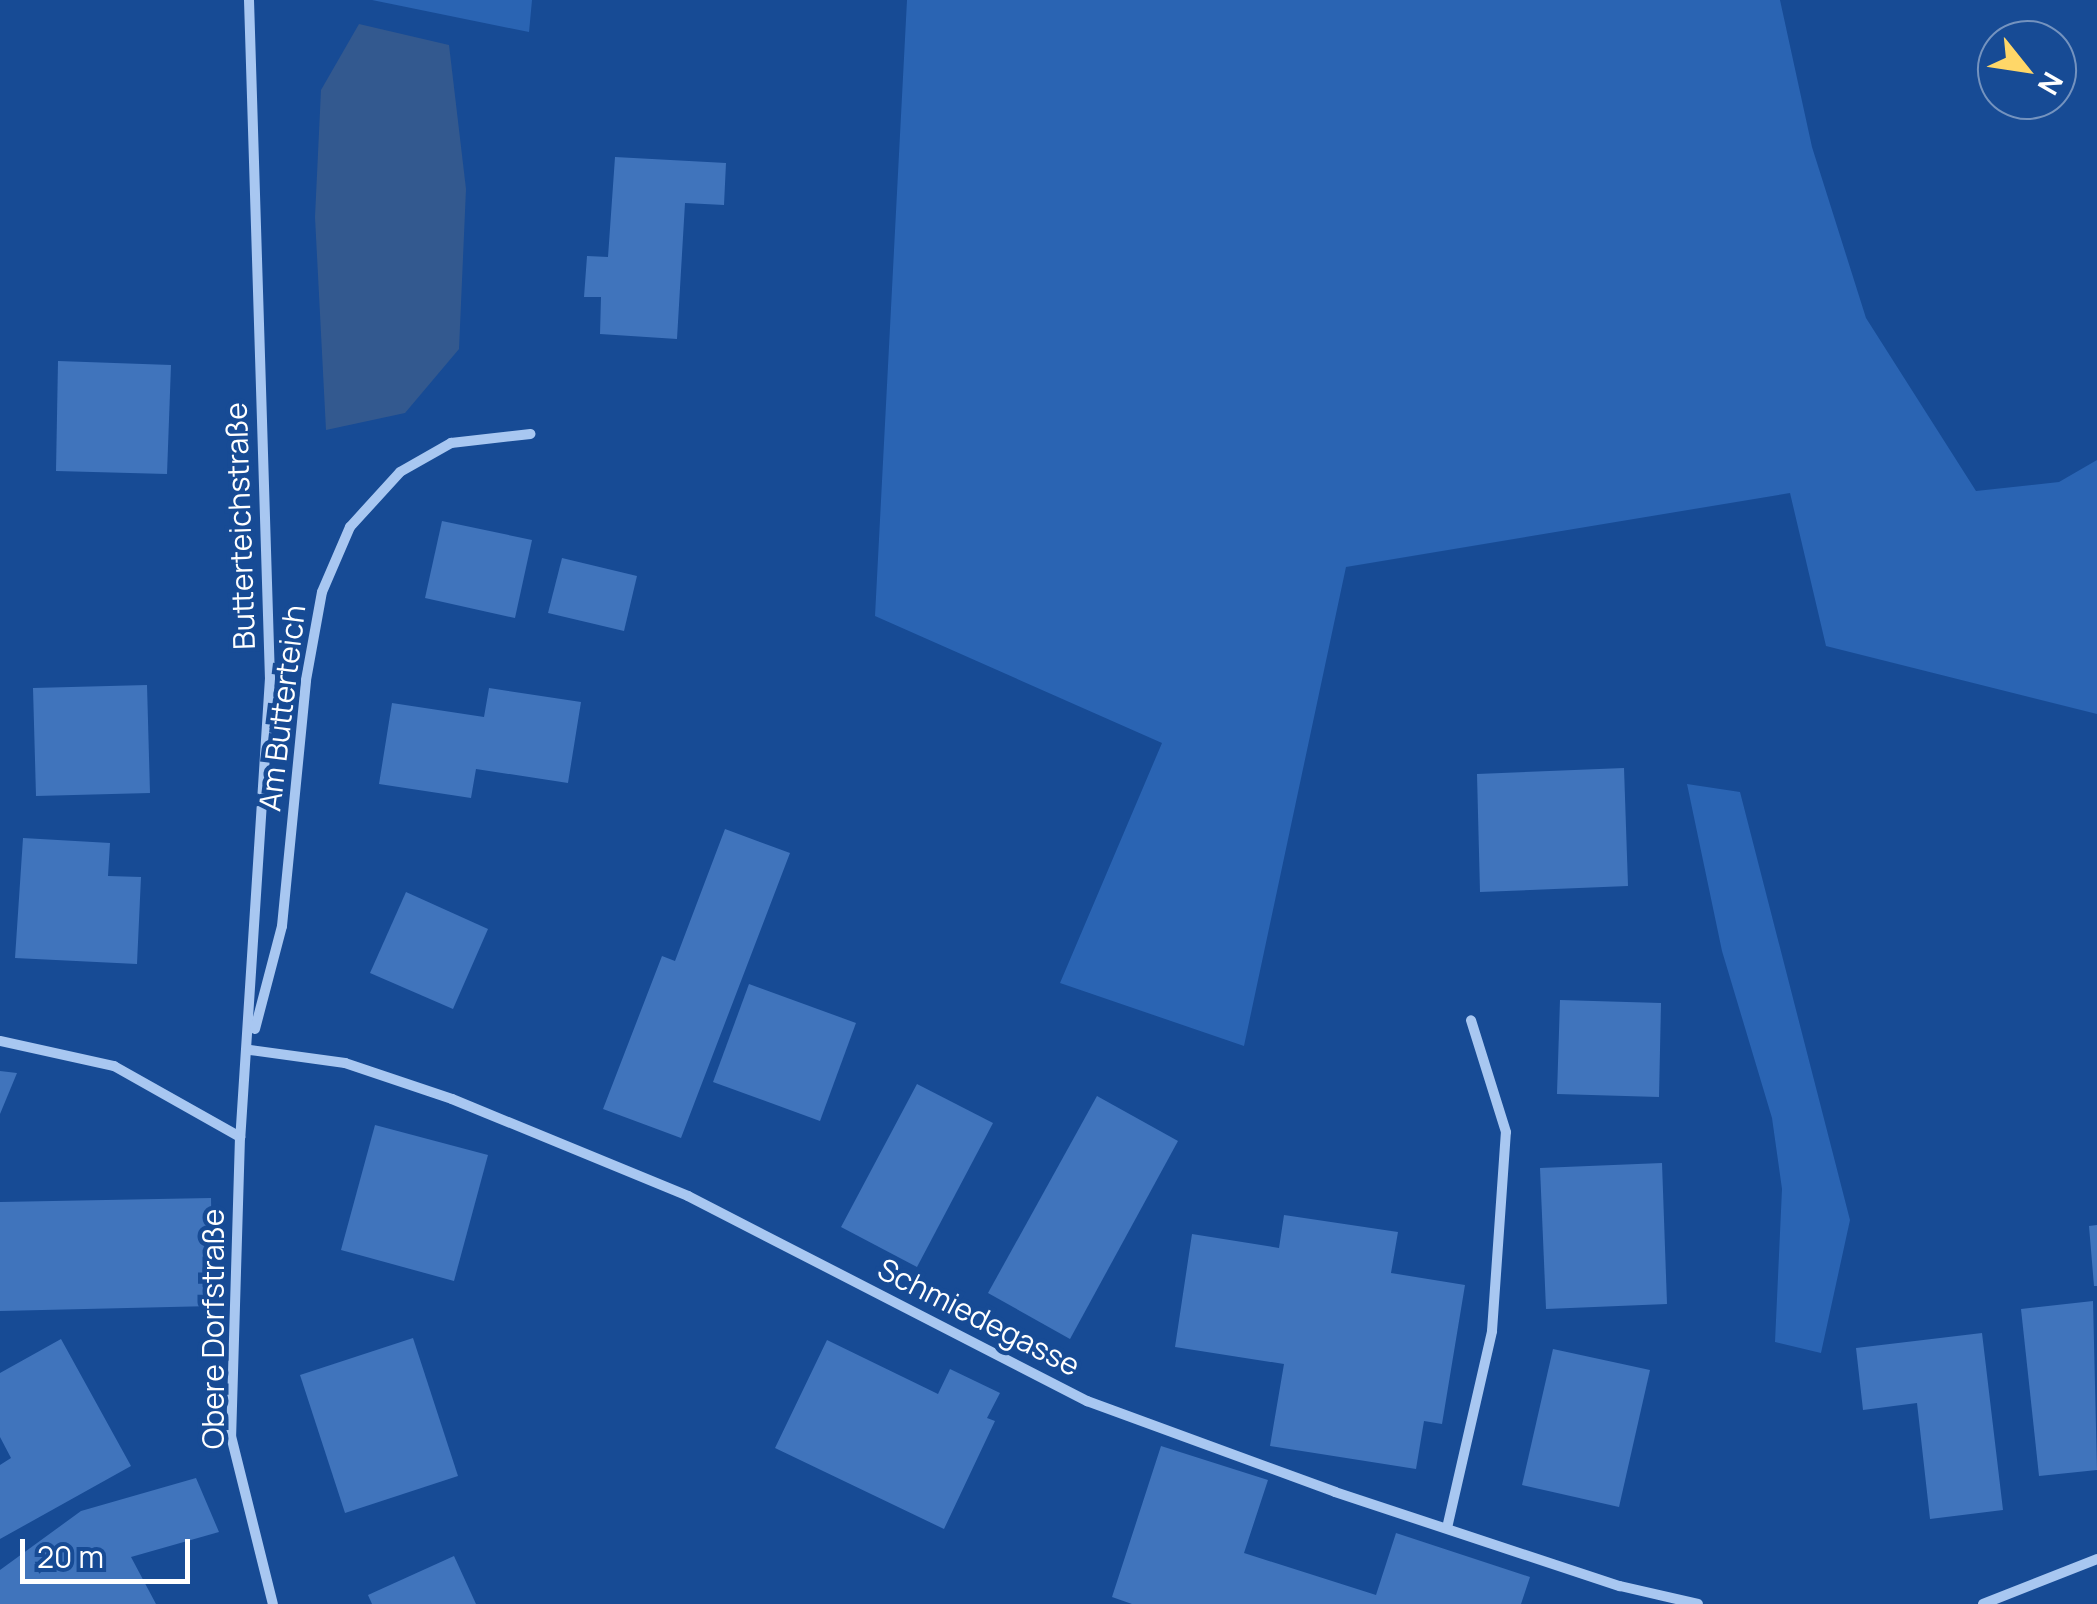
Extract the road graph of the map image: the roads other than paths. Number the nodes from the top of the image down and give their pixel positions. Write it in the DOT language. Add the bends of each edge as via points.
graph roads {
  1 [pos="248,0"];
  2 [pos="530,434"];
  3 [pos="1472,1020"];
  4 [pos="0,1041"];
  5 [pos="250,1050"];
  6 [pos="240,1138"];
  7 [pos="1447,1528"];
  8 [pos="2097,1558"];
  9 [pos="273,1604"];
  10 [pos="1698,1604"];
  11 [pos="1983,1604"];
  1 -- 5 [label="street, Butterteichstraße" via="270,678"];
  2 -- 5 [label="street, Am Butterteich" via="451,443 400,472 350,526 322,592 306,680 282,926"];
  3 -- 7 [label="street" via="1506,1132 1492,1331"];
  4 -- 6 [label="street" via="114,1066"];
  5 -- 6 [label="street, Obere Dorfstraße"];
  5 -- 7 [label="street, Schmiedegasse" via="345,1063 452,1099 688,1196 1088,1401"];
  6 -- 9 [label="street, Obere Dorfstraße" via="231,1436"];
  7 -- 10 [label="street, Schmiedegasse" via="1620,1586"];
  8 -- 11 [label="street"];
}
